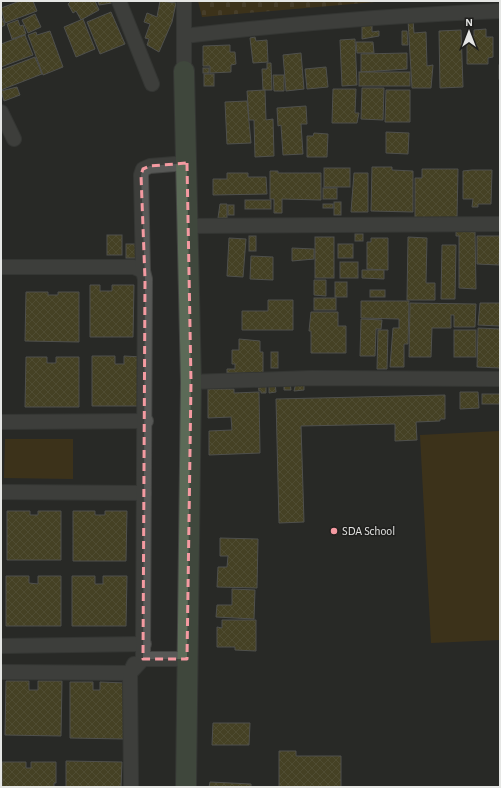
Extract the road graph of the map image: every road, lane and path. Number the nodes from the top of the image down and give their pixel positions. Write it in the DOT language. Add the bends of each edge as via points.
graph roads {
  1 [pos="119,1"];
  2 [pos="184,1"];
  3 [pos="500,11"];
  4 [pos="184,36"];
  5 [pos="184,71"];
  6 [pos="152,84"];
  7 [pos="1,112"];
  8 [pos="14,139"];
  9 [pos="187,163"];
  10 [pos="500,224"];
  11 [pos="189,226"];
  12 [pos="1,267"];
  13 [pos="143,271"];
  14 [pos="500,378"];
  15 [pos="191,382"];
  16 [pos="146,421"];
  17 [pos="1,422"];
  18 [pos="1,492"];
  19 [pos="144,493"];
  20 [pos="144,644"];
  21 [pos="1,646"];
  22 [pos="143,659"];
  23 [pos="187,659"];
  24 [pos="1,672"];
  25 [pos="130,673"];
  26 [pos="131,787"];
  27 [pos="186,787"];
  1 -- 6 [label="street"];
  2 -- 4 [label="street"];
  3 -- 4 [label="street" via="410,14"];
  4 -- 5 [label="street"];
  5 -- 9 [label="street"];
  7 -- 8 [label="street"];
  9 -- 11 [label="street"];
  9 -- 13 [label="street" via="150,166 143,169"];
  10 -- 11 [label="street"];
  11 -- 15 [label="street"];
  12 -- 13 [label="street" via="134,267"];
  13 -- 16 [label="street"];
  14 -- 15 [label="street" via="312,378"];
  15 -- 23 [label="street"];
  16 -- 17 [label="street"];
  16 -- 19 [label="street"];
  18 -- 19 [label="street"];
  19 -- 20 [label="street"];
  20 -- 21 [label="street"];
  20 -- 22 [label="street"];
  20 -- 25 [label="street"];
  22 -- 23 [label="street"];
  22 -- 25 [label="street"];
  23 -- 27 [label="street"];
  24 -- 25 [label="street"];
  25 -- 26 [label="street"];
}
